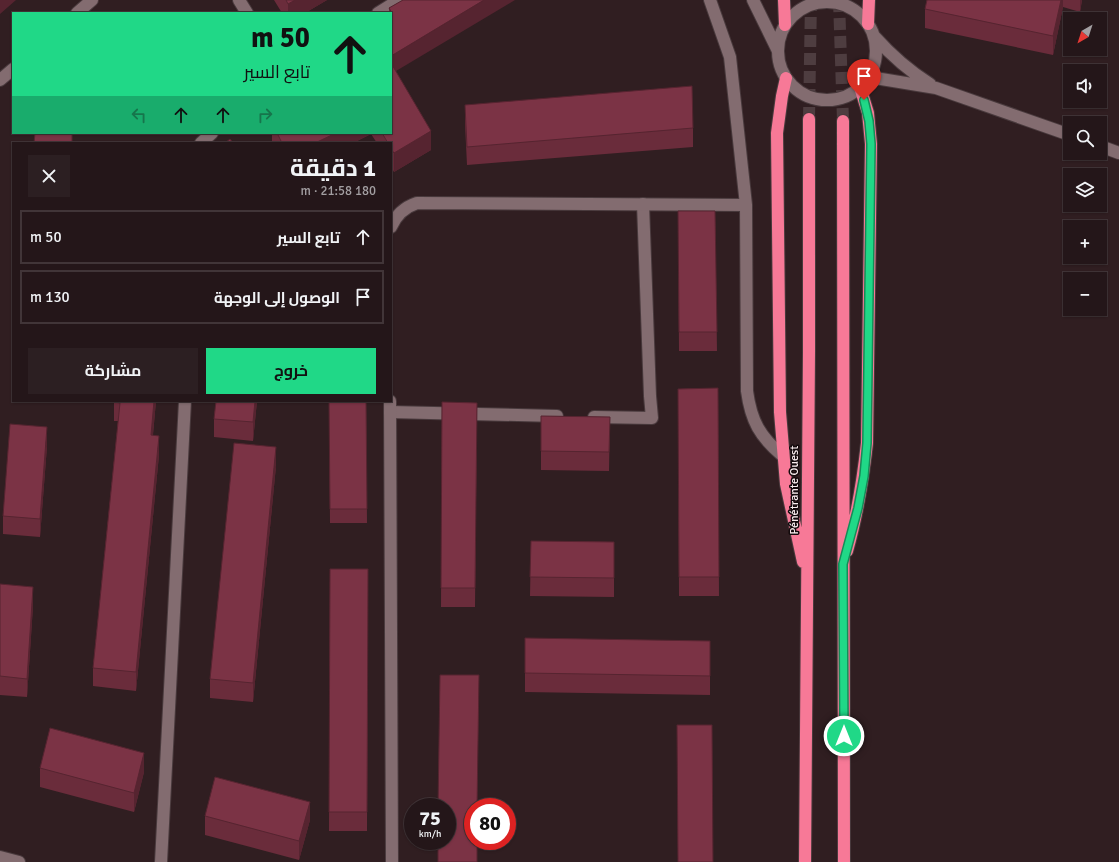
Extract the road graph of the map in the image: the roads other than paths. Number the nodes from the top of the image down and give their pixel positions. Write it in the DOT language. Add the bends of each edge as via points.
graph roads {
  1 [pos="92,0"];
  2 [pos="239,0"];
  3 [pos="399,0"];
  4 [pos="710,0"];
  5 [pos="753,0"];
  6 [pos="784,0"];
  7 [pos="869,0"];
  8 [pos="803,3"];
  9 [pos="78,12"];
  10 [pos="246,12"];
  11 [pos="380,12"];
  12 [pos="868,24"];
  13 [pos="785,25"];
  14 [pos="874,36"];
  15 [pos="778,52"];
  16 [pos="12,70"];
  17 [pos="869,77"];
  18 [pos="786,78"];
  19 [pos="0,80"];
  20 [pos="860,88"];
  21 [pos="936,88"];
  22 [pos="809,119"];
  23 [pos="842,121"];
  24 [pos="1063,133"];
  25 [pos="211,134"];
  26 [pos="202,142"];
  27 [pos="1107,149"];
  28 [pos="1119,153"];
  29 [pos="643,204"];
  30 [pos="746,205"];
  31 [pos="392,225"];
  32 [pos="185,402"];
  33 [pos="390,407"];
  34 [pos="783,456"];
  35 [pos="843,564"];
  36 [pos="807,580"];
  37 [pos="0,857"];
  38 [pos="19,862"];
  39 [pos="161,862"];
  40 [pos="392,862"];
  41 [pos="805,862"];
  42 [pos="844,862"];
  1 -- 9 [label="street"];
  2 -- 10 [label="street"];
  3 -- 11 [label="street"];
  4 -- 30 [label="street" via="730,57"];
  5 -- 15 [label="street"];
  6 -- 13 [label="highway"];
  7 -- 12 [label="highway"];
  8 -- 12 [label="street" via="832,2 846,6 858,13"];
  8 -- 13 [label="street"];
  12 -- 14 [label="street"];
  13 -- 15 [label="street" via="779,38"];
  14 -- 17 [label="street" via="876,50"];
  14 -- 21 [label="street" via="903,65"];
  15 -- 18 [label="street"];
  16 -- 19 [label="street"];
  17 -- 20 [label="street"];
  17 -- 21 [label="street"];
  18 -- 20 [label="street" via="795,89 821,100 835,100"];
  18 -- 34 [label="highway" via="779,115 777,152 780,412"];
  20 -- 35 [label="highway" via="868,113 871,144 867,443 858,508"];
  21 -- 24 [label="street"];
  22 -- 36 [label="highway, Pénétrante Ouest"];
  23 -- 35 [label="highway"];
  25 -- 26 [label="street"];
  27 -- 28 [label="street"];
  29 -- 30 [label="street"];
  29 -- 31 [label="street" via="417,203 403,210"];
  29 -- 33 [label="street" via="652,418 576,417"];
  30 -- 34 [label="street" via="749,406 761,434"];
  32 -- 39 [label="street"];
  33 -- 40 [label="street"];
  34 -- 36 [label="highway" via="792,516"];
  35 -- 42 [label="highway"];
  36 -- 41 [label="highway, Pénétrante Ouest"];
  37 -- 38 [label="street"];
}
